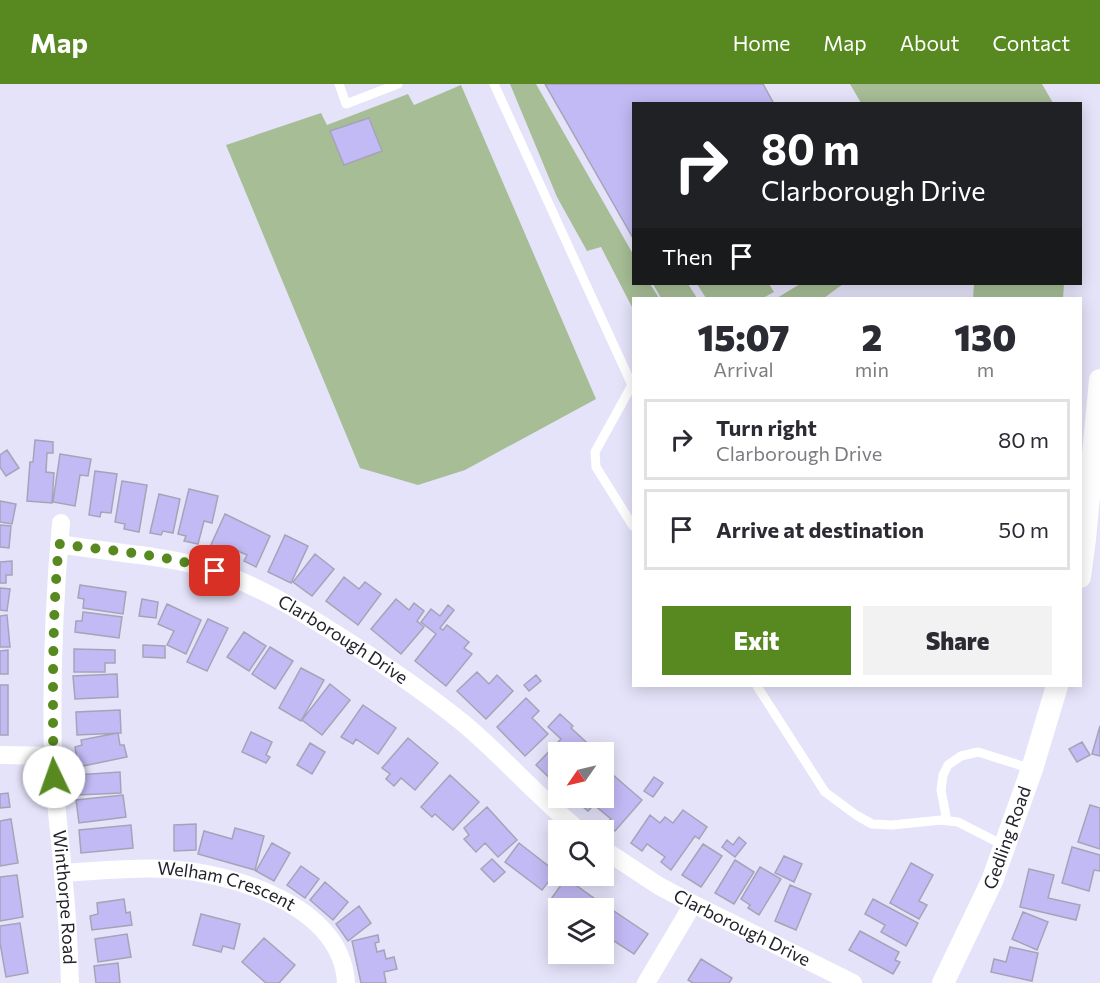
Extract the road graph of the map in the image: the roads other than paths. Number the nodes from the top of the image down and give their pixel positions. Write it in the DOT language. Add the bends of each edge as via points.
graph roads {
  1 [pos="339,84"];
  2 [pos="398,84"];
  3 [pos="494,84"];
  4 [pos="1100,380"];
  5 [pos="632,385"];
  6 [pos="632,385"];
  7 [pos="61,523"];
  8 [pos="632,524"];
  9 [pos="59,544"];
  10 [pos="1082,562"];
  11 [pos="758,687"];
  12 [pos="1057,687"];
  13 [pos="0,755"];
  14 [pos="53,756"];
  15 [pos="1032,769"];
  16 [pos="567,820"];
  17 [pos="947,821"];
  18 [pos="1005,846"];
  19 [pos="614,856"];
  20 [pos="63,873"];
  21 [pos="693,904"];
  22 [pos="70,983"];
  23 [pos="346,983"];
  24 [pos="646,983"];
  25 [pos="853,983"];
  26 [pos="943,983"];
  1 -- 2 [label="lane" via="346,104"];
  3 -- 6 [label="lane"];
  4 -- 10 [label="street"];
  5 -- 8 [label="lane" via="595,452 596,467"];
  7 -- 9 [label="street, Winthorpe Road"];
  9 -- 14 [label="street, Winthorpe Road"];
  9 -- 16 [label="street, Clarborough Drive" via="198,566 271,596 321,624 433,700"];
  11 -- 17 [label="lane" via="825,792 856,815 872,824"];
  12 -- 15 [label="street, Gedling Road"];
  13 -- 14 [label="street"];
  14 -- 20 [label="street, Winthorpe Road"];
  15 -- 17 [label="lane" via="978,752 961,756 948,765 943,776 941,790"];
  15 -- 18 [label="street, Gedling Road"];
  17 -- 18 [label="lane" via="958,822"];
  18 -- 26 [label="street, Gedling Road"];
  19 -- 21 [label="street, Clarborough Drive"];
  20 -- 22 [label="street, Winthorpe Road"];
  20 -- 23 [label="street, Welham Crescent" via="167,869 243,883 298,909 319,927 336,947"];
  21 -- 24 [label="street"];
  21 -- 25 [label="street, Clarborough Drive"];
}
